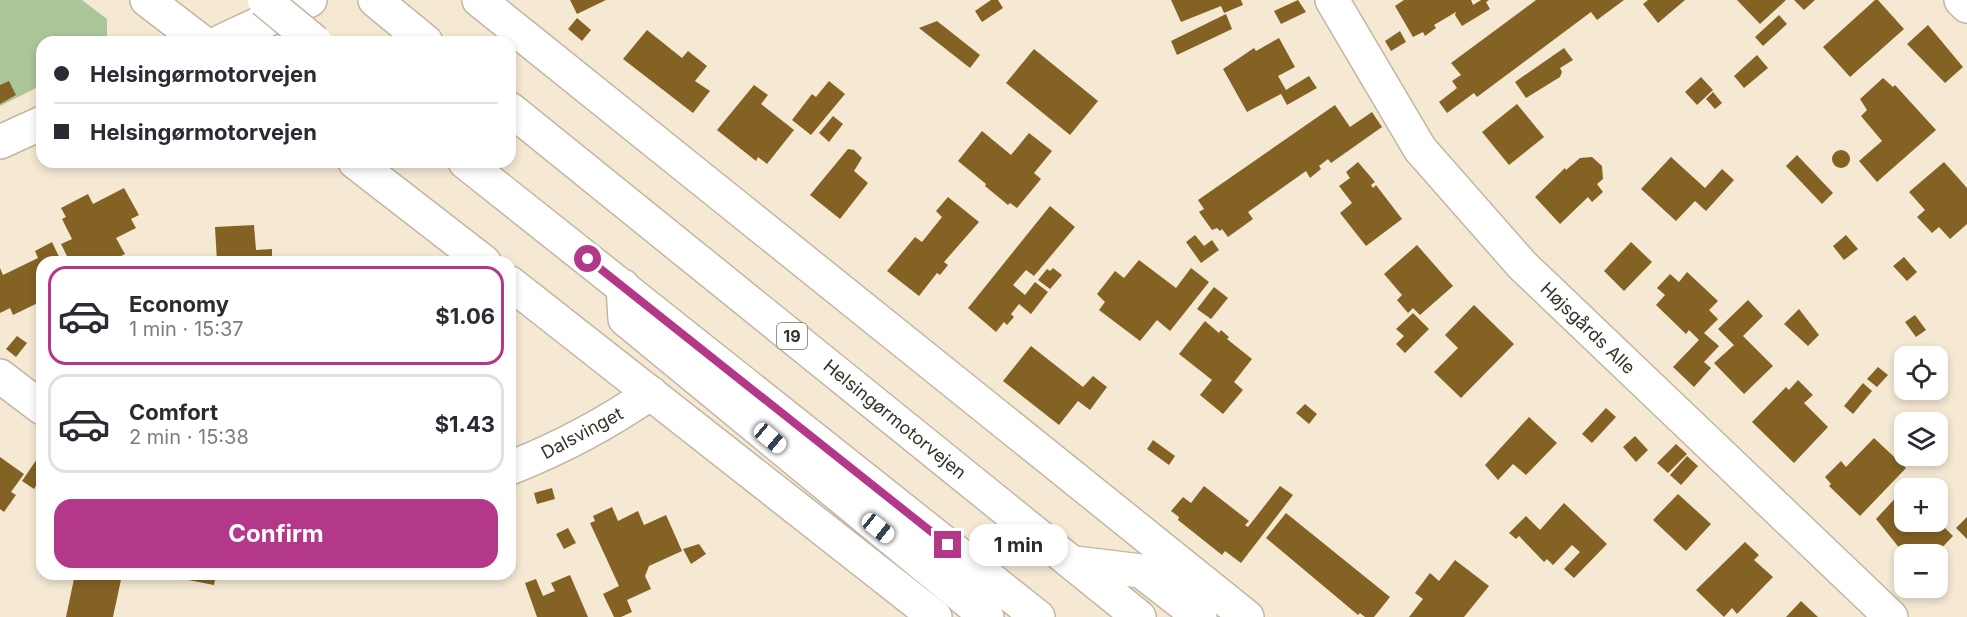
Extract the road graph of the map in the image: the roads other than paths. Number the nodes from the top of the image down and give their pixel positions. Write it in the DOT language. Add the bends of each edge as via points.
graph roads {
  1 [pos="147,0"];
  2 [pos="264,0"];
  3 [pos="309,0"];
  4 [pos="375,0"];
  5 [pos="479,0"];
  6 [pos="1332,0"];
  7 [pos="1961,0"];
  8 [pos="1967,6"];
  9 [pos="194,36"];
  10 [pos="233,36"];
  11 [pos="308,36"];
  12 [pos="419,36"];
  13 [pos="516,114"];
  14 [pos="36,126"];
  15 [pos="0,142"];
  16 [pos="363,168"];
  17 [pos="473,168"];
  18 [pos="476,256"];
  19 [pos="623,286"];
  20 [pos="516,288"];
  21 [pos="0,376"];
  22 [pos="651,393"];
  23 [pos="36,403"];
  24 [pos="516,466"];
  25 [pos="1075,563"];
  26 [pos="918,612"];
  27 [pos="987,617"];
  28 [pos="1038,617"];
  29 [pos="1139,617"];
  30 [pos="1200,617"];
  31 [pos="1248,617"];
  32 [pos="1891,617"];
  1 -- 9 [label="main road"];
  2 -- 11 [label="main road, bridge"];
  3 -- 10 [label="main road"];
  4 -- 12 [label="main road"];
  5 -- 31 [label="main road"];
  6 -- 32 [label="main road, Højsgårds Alle" via="1420,149 1522,265"];
  7 -- 8 [label="main road"];
  13 -- 25 [label="main road, Helsingørmotorvejen / 19"];
  14 -- 15 [label="main road"];
  16 -- 18 [label="main road"];
  17 -- 19 [label="main road"];
  19 -- 27 [label="main road" via="625,319"];
  19 -- 28 [label="main road"];
  20 -- 22 [label="main road"];
  21 -- 23 [label="main road"];
  22 -- 24 [label="main road, Dalsvinget" via="603,426"];
  22 -- 26 [label="main road"];
  25 -- 29 [label="main road, Helsingørmotorvejen / 19"];
  25 -- 30 [label="main road" via="1141,571"];
}
